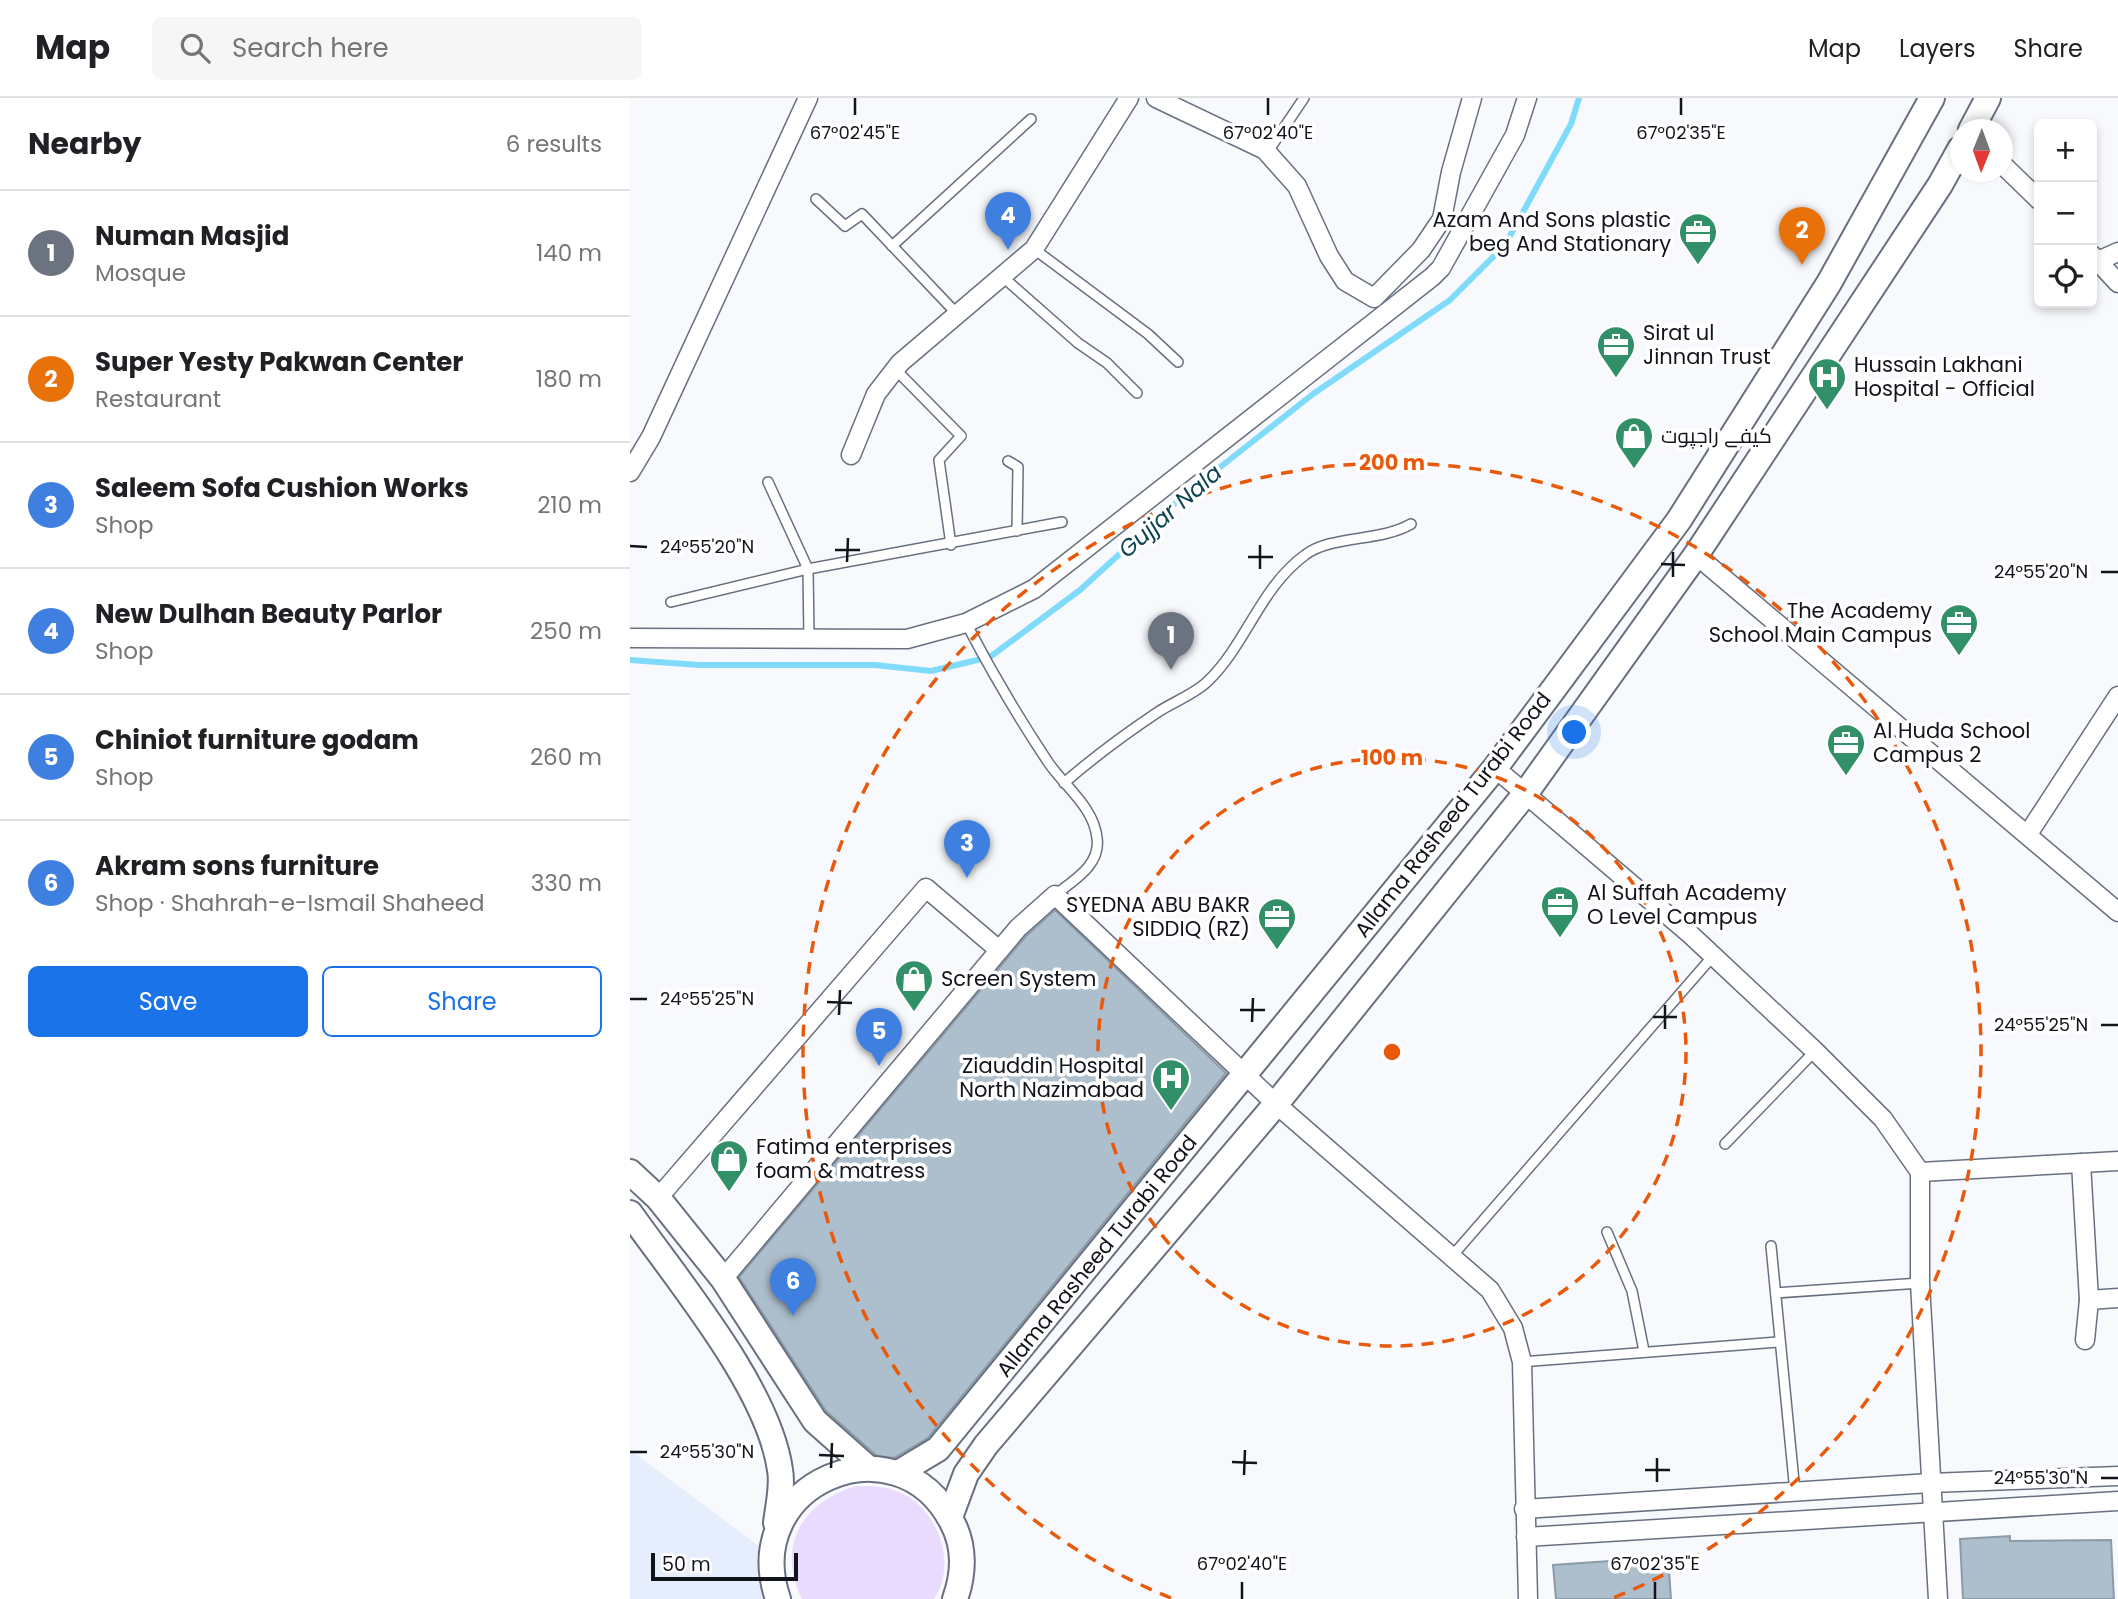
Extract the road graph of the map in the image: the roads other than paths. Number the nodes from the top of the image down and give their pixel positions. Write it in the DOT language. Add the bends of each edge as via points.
graph roads {
  1 [pos="808,98"];
  2 [pos="1129,98"];
  3 [pos="1156,98"];
  4 [pos="1304,98"];
  5 [pos="1472,98"];
  6 [pos="1527,98"];
  7 [pos="1931,98"];
  8 [pos="1988,98"];
  9 [pos="1031,119"];
  10 [pos="1977,119"];
  11 [pos="1268,153"];
  12 [pos="1950,168"];
  13 [pos="2013,174"];
  14 [pos="2034,195"];
  15 [pos="816,199"];
  16 [pos="892,246"];
  17 [pos="1034,249"];
  18 [pos="2118,252"];
  19 [pos="2097,257"];
  20 [pos="2097,260"];
  21 [pos="1003,277"];
  22 [pos="2118,283"];
  23 [pos="958,314"];
  24 [pos="1178,362"];
  25 [pos="895,369"];
  26 [pos="1137,393"];
  27 [pos="851,455"];
  28 [pos="1009,461"];
  29 [pos="1710,471"];
  30 [pos="630,472"];
  31 [pos="768,482"];
  32 [pos="1739,490"];
  33 [pos="1062,522"];
  34 [pos="1411,524"];
  35 [pos="1017,531"];
  36 [pos="951,545"];
  37 [pos="1696,555"];
  38 [pos="808,569"];
  39 [pos="671,602"];
  40 [pos="1616,604"];
  41 [pos="966,623"];
  42 [pos="1646,625"];
  43 [pos="630,638"];
  44 [pos="809,638"];
  45 [pos="2118,696"];
  46 [pos="1494,768"];
  47 [pos="1064,783"];
  48 [pos="1525,794"];
  49 [pos="2028,834"];
  50 [pos="1055,895"];
  51 [pos="2118,912"];
  52 [pos="999,950"];
  53 [pos="1713,956"];
  54 [pos="1815,1051"];
  55 [pos="1244,1075"];
  56 [pos="1276,1104"];
  57 [pos="1725,1144"];
  58 [pos="2118,1161"];
  59 [pos="2081,1163"];
  60 [pos="630,1172"];
  61 [pos="1920,1172"];
  62 [pos="658,1198"];
  63 [pos="630,1213"];
  64 [pos="1607,1232"];
  65 [pos="1771,1245"];
  66 [pos="1453,1255"];
  67 [pos="723,1279"];
  68 [pos="1920,1283"];
  69 [pos="1776,1293"];
  70 [pos="2118,1298"];
  71 [pos="2090,1300"];
  72 [pos="2085,1340"];
  73 [pos="1778,1342"];
  74 [pos="1644,1351"];
  75 [pos="1522,1362"];
  76 [pos="867,1468"];
  77 [pos="898,1473"];
  78 [pos="2118,1476"];
  79 [pos="1930,1483"];
  80 [pos="1795,1492"];
  81 [pos="2118,1501"];
  82 [pos="1524,1509"];
  83 [pos="1933,1512"];
  84 [pos="950,1517"];
  85 [pos="776,1527"];
  86 [pos="1526,1537"];
  87 [pos="771,1593"];
  88 [pos="965,1594"];
  89 [pos="1528,1599"];
  90 [pos="1938,1599"];
  1 -- 30 [label="street" via="651,437"];
  2 -- 17 [label="street"];
  3 -- 11 [label="street"];
  4 -- 11 [label="lane"];
  5 -- 11 [label="street" via="1442,219 1421,250 1374,298 1345,281 1297,186"];
  6 -- 41 [label="street" via="1515,135 1432,277 1042,583"];
  7 -- 29 [label="main road, Allama Rasheed Turabi Road" via="1829,283"];
  8 -- 10 [label="main road"];
  9 -- 16 [label="lane"];
  12 -- 32 [label="main road, Allama Rasheed Turabi Road"];
  13 -- 14 [label="street"];
  15 -- 16 [label="lane" via="845,226 862,214"];
  16 -- 23 [label="lane"];
  17 -- 21 [label="street"];
  17 -- 24 [label="lane" via="1148,334"];
  18 -- 19 [label="street"];
  20 -- 22 [label="street"];
  21 -- 23 [label="street"];
  21 -- 26 [label="lane"];
  23 -- 25 [label="street"];
  25 -- 27 [label="street" via="876,394"];
  25 -- 36 [label="lane" via="961,436 939,460"];
  28 -- 35 [label="lane" via="1018,467"];
  29 -- 32 [label="main road"];
  29 -- 40 [label="main road, Allama Rasheed Turabi Road"];
  31 -- 38 [label="lane"];
  32 -- 37 [label="main road, Allama Rasheed Turabi Road"];
  33 -- 35 [label="lane"];
  34 -- 47 [label="lane" via="1378,537 1307,553 1272,585 1252,622 1207,682 1111,743"];
  35 -- 36 [label="lane"];
  36 -- 38 [label="lane"];
  37 -- 42 [label="main road, Allama Rasheed Turabi Road"];
  37 -- 49 [label="street"];
  38 -- 39 [label="lane"];
  38 -- 44 [label="lane"];
  40 -- 42 [label="main road"];
  40 -- 46 [label="main road, Allama Rasheed Turabi Road"];
  41 -- 44 [label="street" via="907,639"];
  41 -- 47 [label="lane" via="999,685"];
  42 -- 48 [label="main road, Allama Rasheed Turabi Road"];
  43 -- 44 [label="street"];
  45 -- 49 [label="street"];
  46 -- 48 [label="street"];
  46 -- 55 [label="main road, Allama Rasheed Turabi Road"];
  47 -- 50 [label="lane" via="1090,815 1098,839 1091,866"];
  48 -- 53 [label="street"];
  48 -- 56 [label="main road, Allama Rasheed Turabi Road"];
  49 -- 51 [label="street"];
  50 -- 52 [label="street"];
  50 -- 55 [label="street"];
  52 -- 62 [label="street" via="926,888"];
  52 -- 67 [label="street"];
  53 -- 54 [label="street"];
  53 -- 66 [label="lane"];
  54 -- 57 [label="lane"];
  54 -- 61 [label="street" via="1883,1119"];
  55 -- 56 [label="street"];
  55 -- 77 [label="main road, Allama Rasheed Turabi Road" via="938,1449"];
  56 -- 66 [label="street"];
  56 -- 84 [label="main road, Allama Rasheed Turabi Road" via="986,1445 966,1474"];
  58 -- 59 [label="street"];
  59 -- 61 [label="street"];
  59 -- 71 [label="street"];
  60 -- 62 [label="main road"];
  61 -- 68 [label="street"];
  62 -- 67 [label="main road"];
  63 -- 85 [label="main road" via="737,1366 770,1425 781,1472"];
  64 -- 74 [label="lane" via="1632,1291"];
  65 -- 69 [label="lane"];
  66 -- 75 [label="street" via="1490,1290 1513,1328"];
  67 -- 76 [label="main road" via="815,1421"];
  68 -- 69 [label="lane"];
  68 -- 79 [label="street"];
  69 -- 73 [label="lane"];
  70 -- 71 [label="street"];
  71 -- 72 [label="street"];
  73 -- 74 [label="lane"];
  73 -- 80 [label="lane"];
  74 -- 75 [label="lane"];
  75 -- 82 [label="street"];
  76 -- 77 [label="main road"];
  76 -- 85 [label="main road" via="837,1472 810,1486"];
  77 -- 84 [label="main road" via="925,1487"];
  78 -- 79 [label="street"];
  79 -- 80 [label="street"];
  79 -- 83 [label="street"];
  80 -- 82 [label="street"];
  81 -- 83 [label="street"];
  82 -- 86 [label="street"];
  83 -- 86 [label="street"];
  83 -- 90 [label="street"];
  84 -- 88 [label="main road" via="963,1557"];
  85 -- 87 [label="main road"];
  86 -- 89 [label="street"];
}
